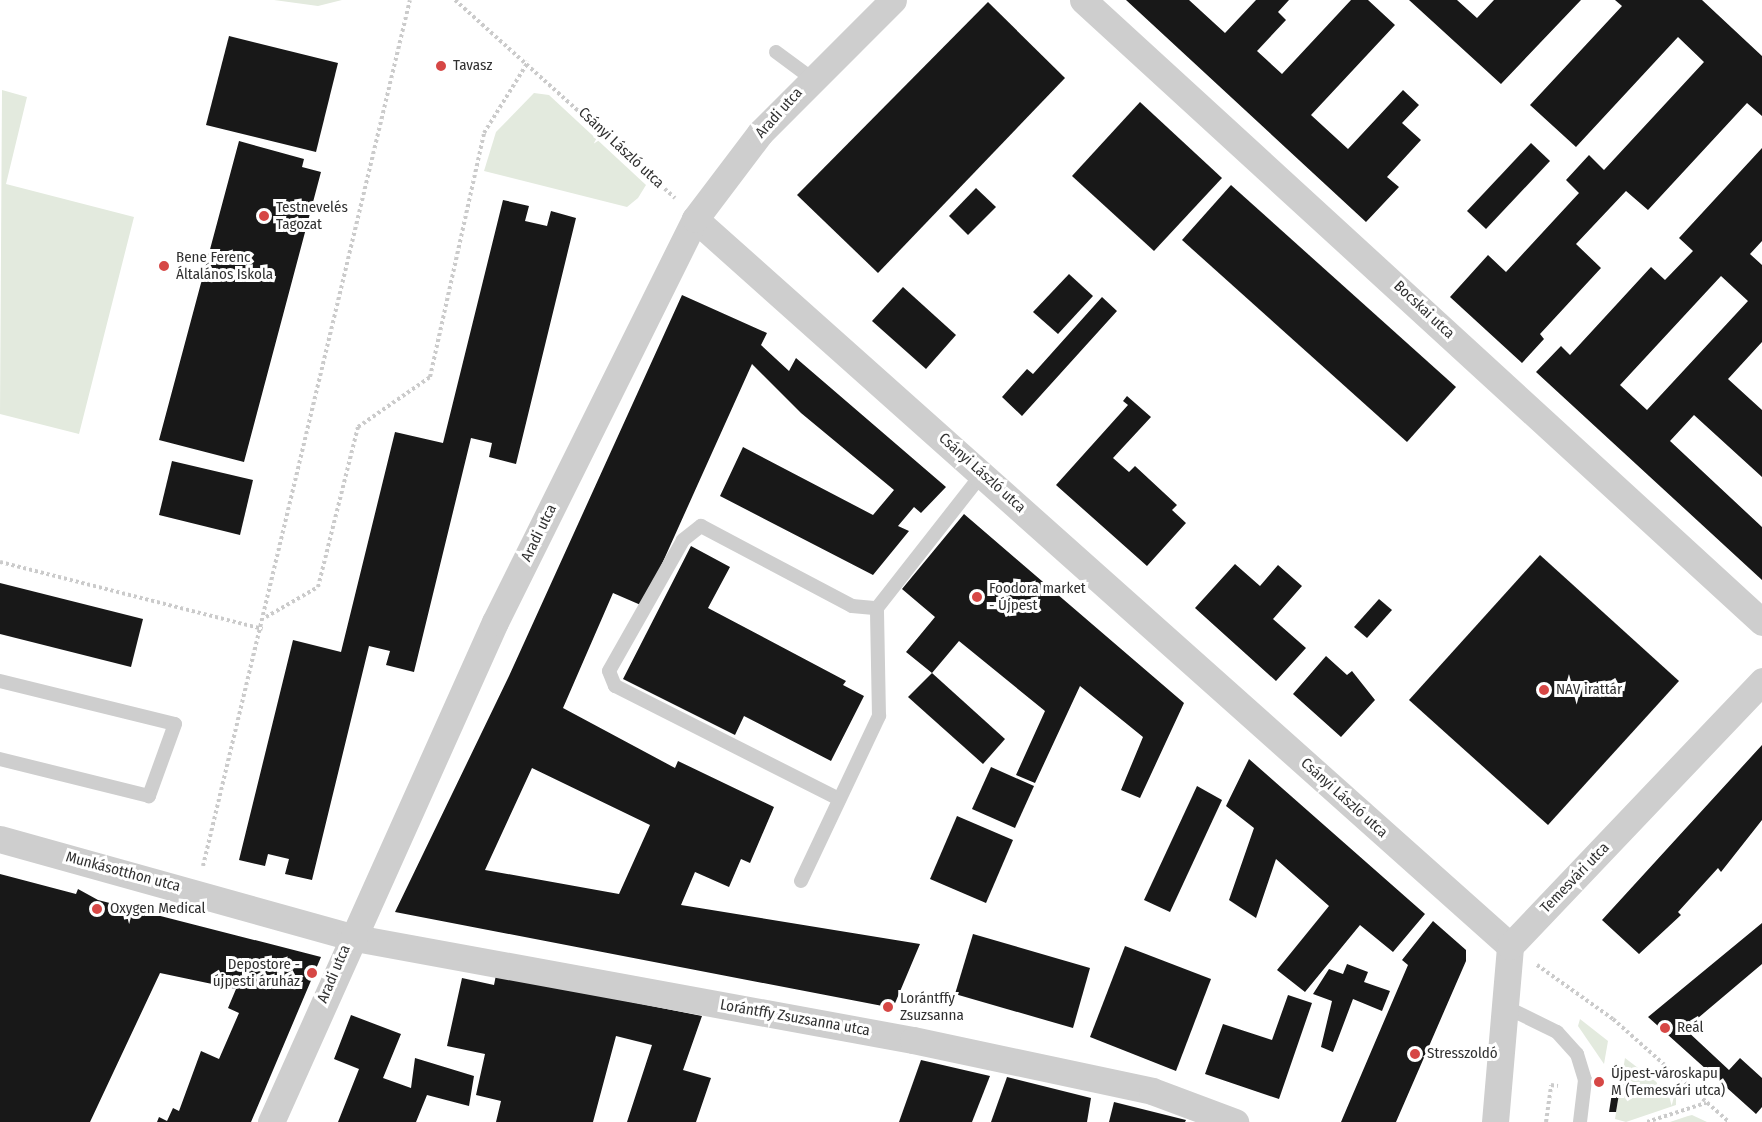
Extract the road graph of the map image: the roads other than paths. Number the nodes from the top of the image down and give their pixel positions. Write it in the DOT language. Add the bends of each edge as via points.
graph roads {
  1 [pos="893,0"];
  2 [pos="1083,0"];
  3 [pos="776,52"];
  4 [pos="811,78"];
  5 [pos="695,219"];
  6 [pos="983,473"];
  7 [pos="877,608"];
  8 [pos="1762,622"];
  9 [pos="0,681"];
  10 [pos="1762,681"];
  11 [pos="0,759"];
  12 [pos="839,800"];
  13 [pos="0,839"];
  14 [pos="801,881"];
  15 [pos="350,937"];
  16 [pos="1510,946"];
  17 [pos="1508,1008"];
  18 [pos="271,1122"];
  19 [pos="1235,1122"];
  20 [pos="1495,1122"];
  21 [pos="1580,1122"];
  1 -- 4 [label="street, Aradi utca"];
  2 -- 8 [label="street, Bocskai utca"];
  3 -- 4 [label="lane"];
  4 -- 5 [label="street, Aradi utca" via="760,133"];
  5 -- 6 [label="street, Csányi László utca"];
  5 -- 15 [label="street, Aradi utca" via="495,622"];
  6 -- 7 [label="lane"];
  6 -- 16 [label="street, Csányi László utca"];
  7 -- 12 [label="lane" via="879,716"];
  7 -- 12 [label="lane" via="852,606 701,526 682,540 609,671 615,686"];
  9 -- 11 [label="lane" via="175,724 149,796"];
  10 -- 16 [label="street, Temesvári utca"];
  12 -- 14 [label="lane"];
  13 -- 15 [label="street, Munkásotthon utca"];
  15 -- 18 [label="street, Aradi utca"];
  15 -- 19 [label="street, Lorántffy Zsuzsanna utca" via="913,1040 1152,1091"];
  16 -- 17 [label="street"];
  17 -- 20 [label="street"];
  17 -- 21 [label="lane" via="1557,1032 1577,1054 1585,1080"];
}
